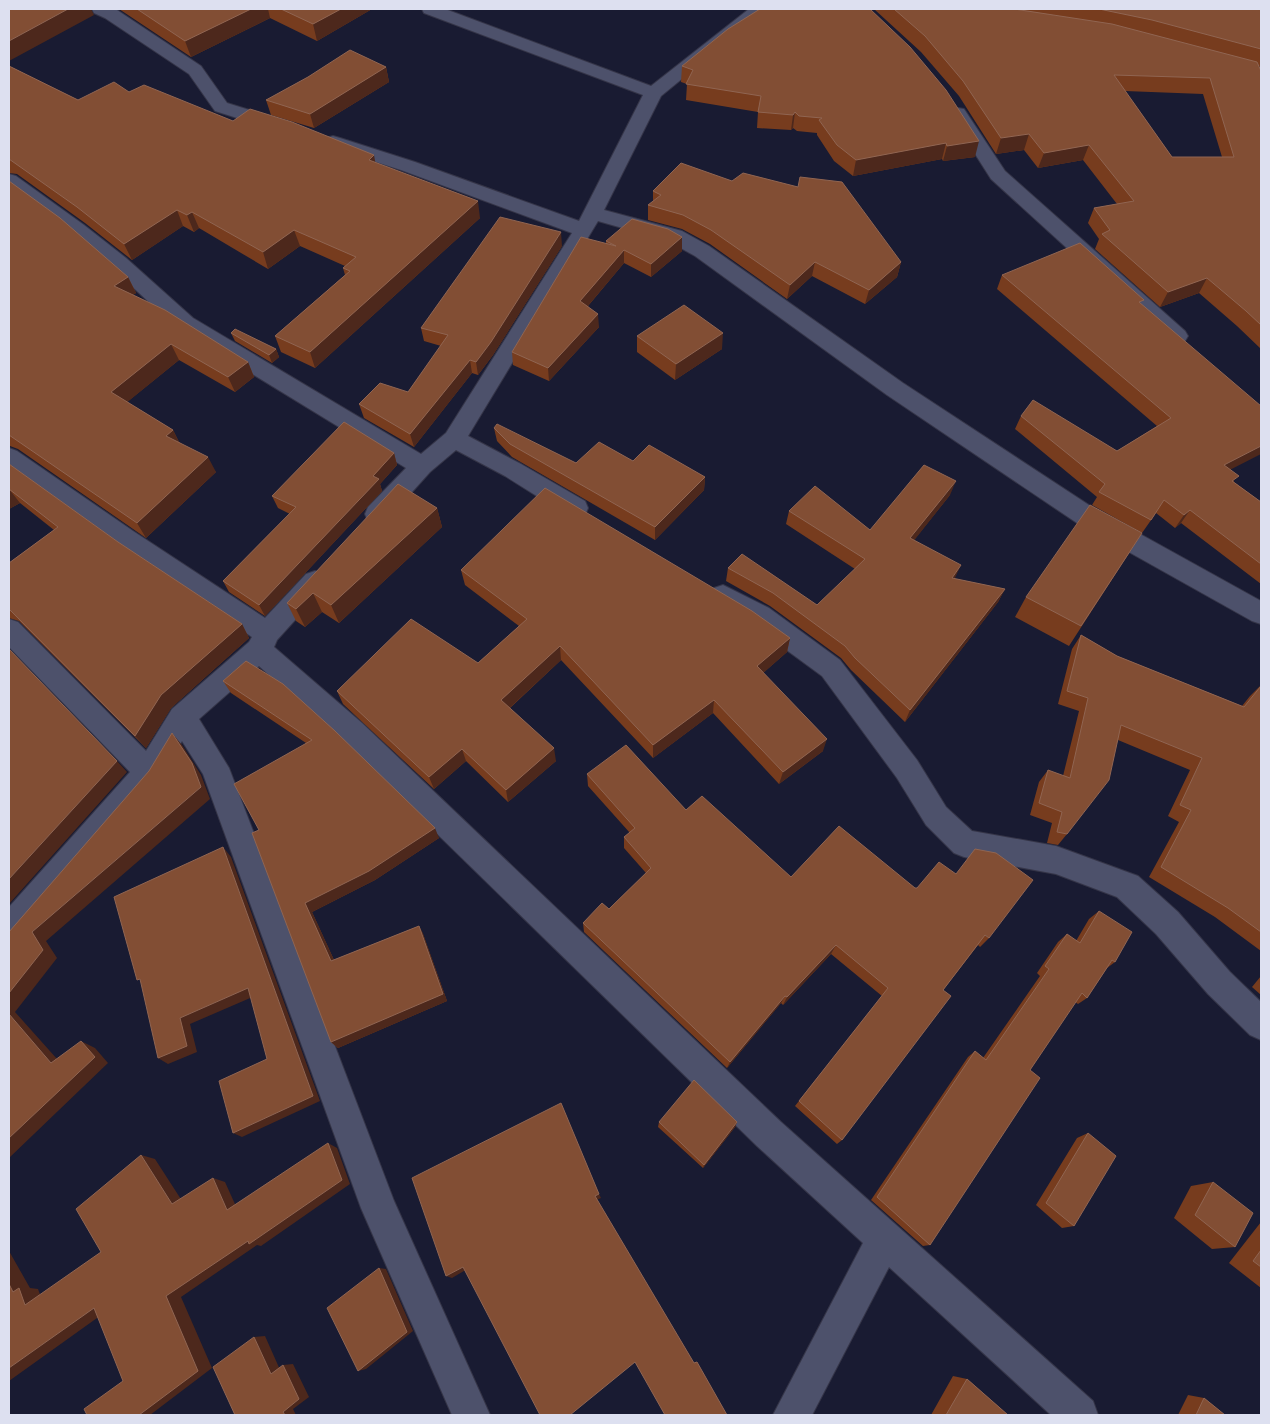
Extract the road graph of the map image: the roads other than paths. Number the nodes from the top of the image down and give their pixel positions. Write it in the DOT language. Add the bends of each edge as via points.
graph roads {
  1 [pos="100,9"];
  2 [pos="430,9"];
  3 [pos="759,9"];
  4 [pos="653,93"];
  5 [pos="945,94"];
  6 [pos="296,131"];
  7 [pos="315,137"];
  8 [pos="9,180"];
  9 [pos="588,222"];
  10 [pos="1189,347"];
  11 [pos="454,439"];
  12 [pos="9,457"];
  13 [pos="422,466"];
  14 [pos="599,521"];
  15 [pos="361,531"];
  16 [pos="328,568"];
  17 [pos="698,580"];
  18 [pos="1261,613"];
  19 [pos="9,630"];
  20 [pos="263,642"];
  21 [pos="182,717"];
  22 [pos="148,772"];
  23 [pos="9,930"];
  24 [pos="1261,1024"];
  25 [pos="884,1239"];
  26 [pos="471,1415"];
  27 [pos="792,1415"];
  28 [pos="1079,1415"];
  1 -- 6 [label="street" via="196,70 221,108"];
  2 -- 4 [label="street"];
  3 -- 4 [label="street"];
  4 -- 9 [label="street"];
  5 -- 10 [label="street" via="998,175"];
  7 -- 9 [label="street"];
  8 -- 13 [label="street" via="119,263 184,323"];
  9 -- 11 [label="street"];
  9 -- 18 [label="street" via="675,236 702,251 895,389 1086,516"];
  11 -- 13 [label="street"];
  11 -- 14 [label="street"];
  12 -- 20 [label="street"];
  13 -- 15 [label="street"];
  16 -- 20 [label="street"];
  17 -- 24 [label="street" via="760,616 831,668 907,769 936,816 964,843 1056,860 1127,886 1167,923 1219,983"];
  19 -- 22 [label="street"];
  20 -- 21 [label="street"];
  20 -- 25 [label="street" via="769,1134"];
  21 -- 22 [label="street"];
  21 -- 26 [label="street" via="216,768 379,1208"];
  22 -- 23 [label="street"];
  25 -- 27 [label="street"];
  25 -- 28 [label="street"];
}
